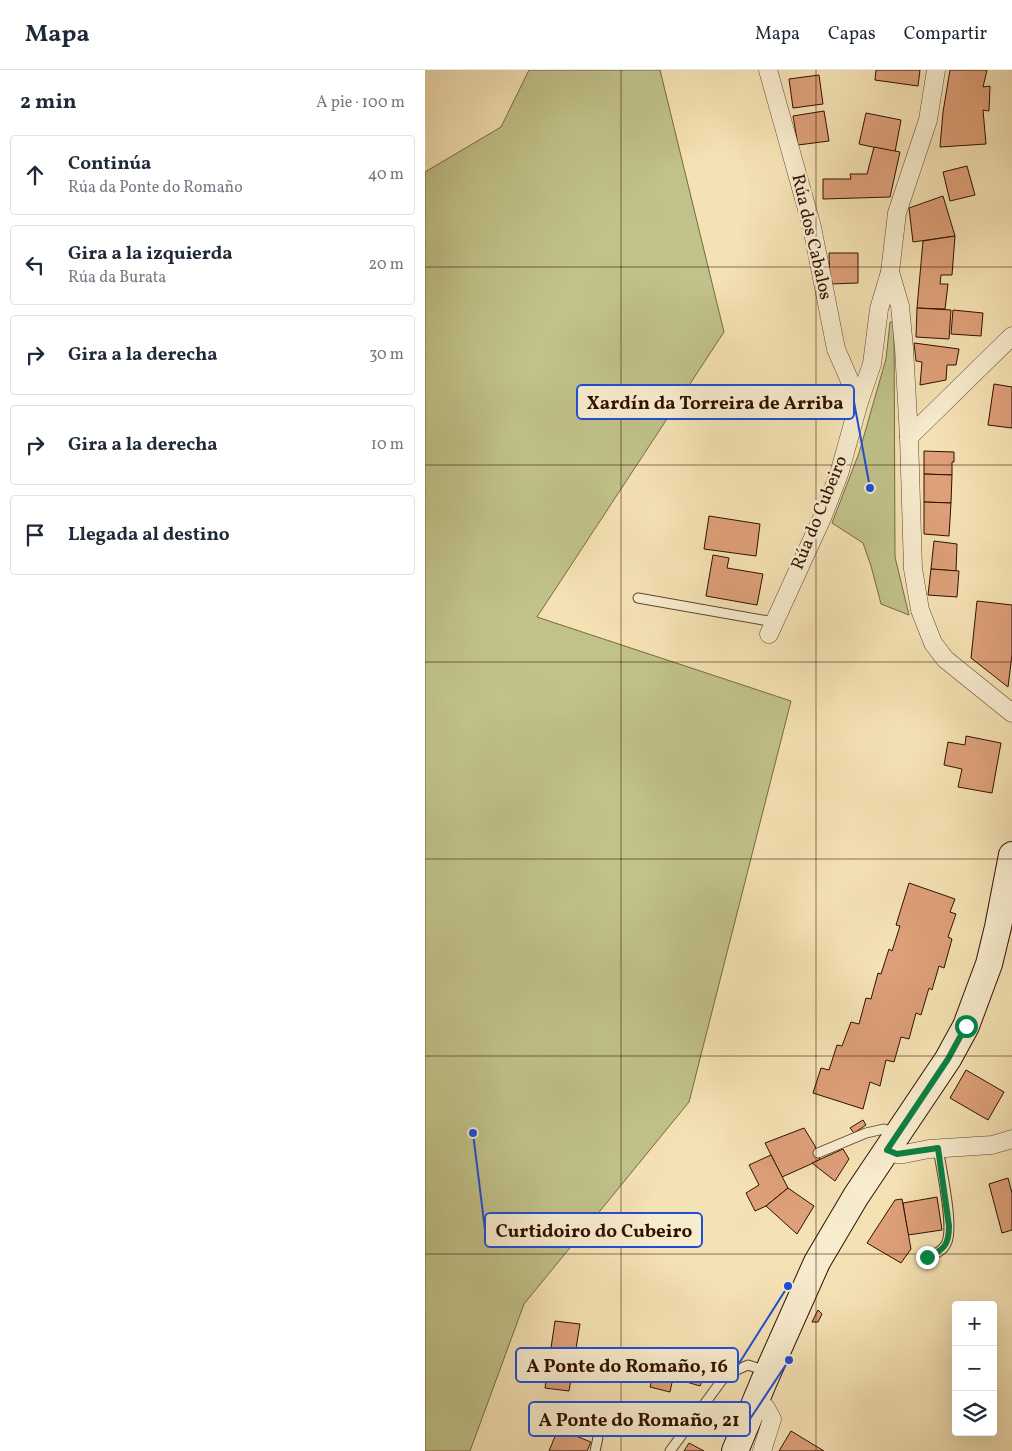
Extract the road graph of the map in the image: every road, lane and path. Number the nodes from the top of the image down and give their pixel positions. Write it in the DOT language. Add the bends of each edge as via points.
graph roads {
  1 [pos="768,70"];
  2 [pos="936,70"];
  3 [pos="890,272"];
  4 [pos="1012,336"];
  5 [pos="859,402"];
  6 [pos="909,437"];
  7 [pos="638,598"];
  8 [pos="771,628"];
  9 [pos="1012,713"];
  10 [pos="1012,855"];
  11 [pos="1012,1138"];
  12 [pos="892,1142"];
  13 [pos="938,1148"];
  14 [pos="818,1153"];
  15 [pos="927,1257"];
  16 [pos="768,1371"];
  17 [pos="755,1402"];
  18 [pos="563,1408"];
  19 [pos="595,1451"];
  20 [pos="670,1451"];
  21 [pos="735,1451"];
  22 [pos="761,1451"];
  1 -- 5 [label="street, Rúa dos Cabalos" via="812,227 836,349"];
  2 -- 3 [label="street" via="928,120 897,213"];
  3 -- 5 [label="street, Rúa do Cubeiro" via="879,309 872,364"];
  3 -- 6 [label="street" via="900,306"];
  4 -- 6 [label="street"];
  5 -- 8 [label="street, Rúa do Cubeiro" via="829,500"];
  6 -- 9 [label="street" via="913,569 926,627 945,659"];
  7 -- 8 [label="lane"];
  10 -- 12 [label="main road" via="989,964 966,1026 948,1059"];
  11 -- 13 [label="street" via="992,1145"];
  12 -- 13 [label="street" via="897,1154"];
  12 -- 14 [label="lane" via="883,1129"];
  12 -- 16 [label="main road" via="817,1262"];
  13 -- 15 [label="lane" via="949,1236 941,1250"];
  16 -- 17 [label="main road"];
  16 -- 20 [label="lane" via="748,1365 730,1373"];
  17 -- 21 [label="main road"];
  17 -- 22 [label="street" via="766,1408 772,1419"];
  18 -- 19 [label="lane" via="585,1414 597,1425 599,1434"];
}
